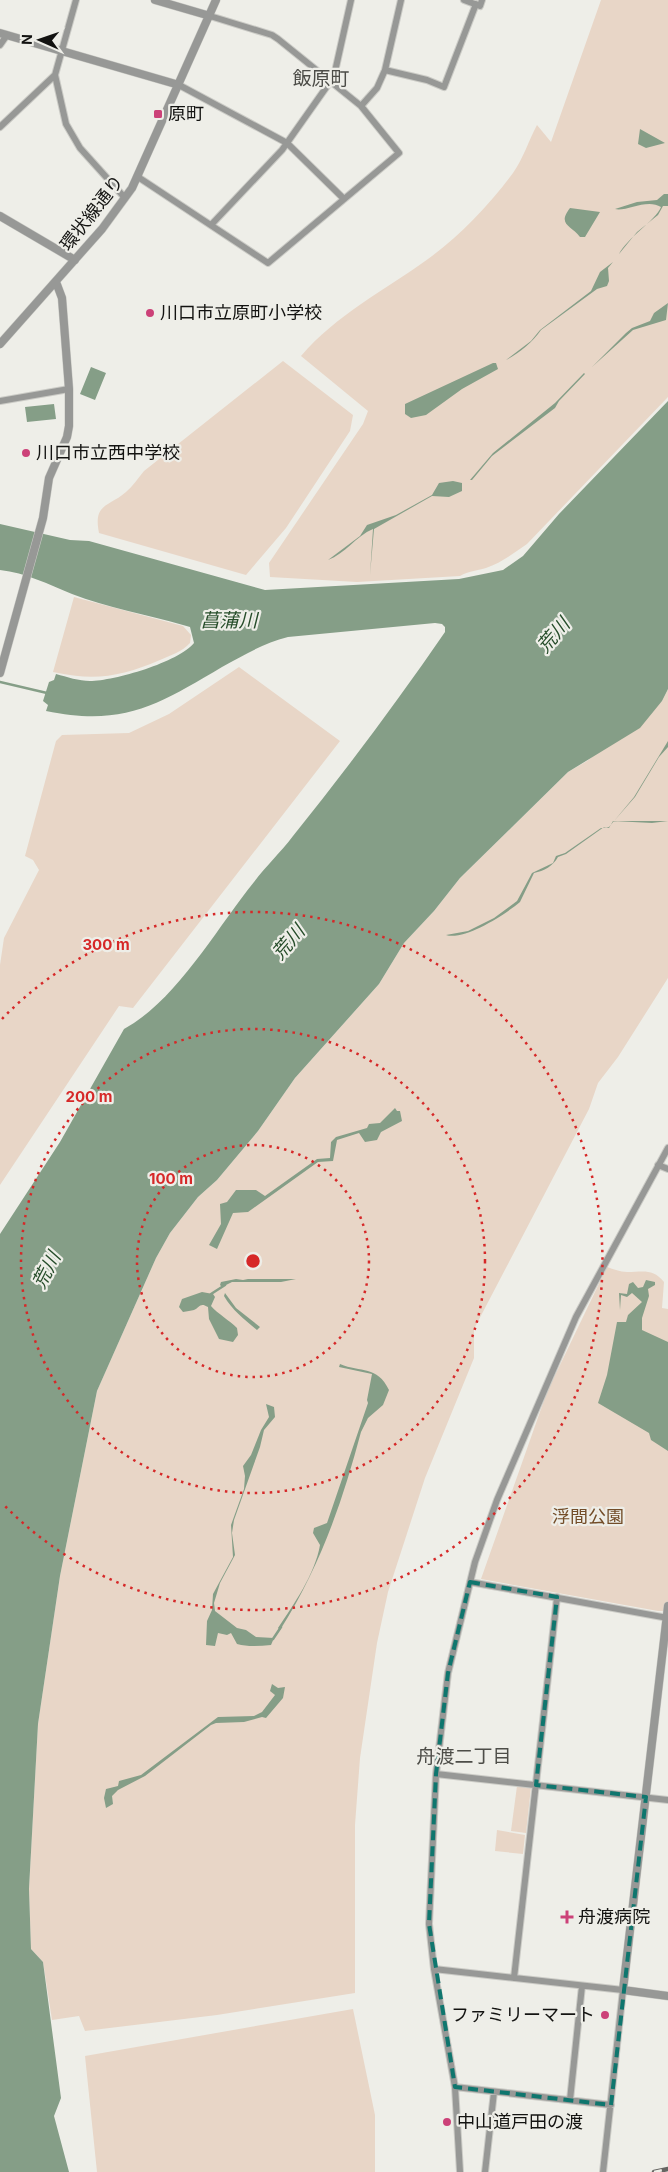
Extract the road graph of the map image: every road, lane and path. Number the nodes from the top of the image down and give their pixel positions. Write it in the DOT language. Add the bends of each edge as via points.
graph roads {
  1 [pos="76,0"];
  2 [pos="155,0"];
  3 [pos="216,0"];
  4 [pos="352,0"];
  5 [pos="401,0"];
  6 [pos="464,0"];
  7 [pos="482,0"];
  8 [pos="476,4"];
  9 [pos="210,16"];
  10 [pos="4,34"];
  11 [pos="0,45"];
  12 [pos="62,51"];
  13 [pos="385,70"];
  14 [pos="55,75"];
  15 [pos="330,82"];
  16 [pos="179,85"];
  17 [pos="361,106"];
  18 [pos="0,127"];
  19 [pos="287,143"];
  20 [pos="138,177"];
  21 [pos="125,198"];
  22 [pos="344,199"];
  23 [pos="0,216"];
  24 [pos="211,225"];
  25 [pos="75,260"];
  26 [pos="56,282"];
  27 [pos="0,344"];
  28 [pos="69,389"];
  29 [pos="0,401"];
  30 [pos="0,673"];
  31 [pos="668,1148"];
  32 [pos="658,1165"];
  33 [pos="668,1169"];
  34 [pos="470,1582"];
  35 [pos="557,1598"];
  36 [pos="668,1606"];
  37 [pos="667,1617"];
  38 [pos="436,1774"];
  39 [pos="536,1785"];
  40 [pos="646,1797"];
  41 [pos="668,1800"];
  42 [pos="434,1969"];
  43 [pos="514,1978"];
  44 [pos="582,1986"];
  45 [pos="623,1990"];
  46 [pos="668,1996"];
  47 [pos="454,2087"];
  48 [pos="494,2092"];
  49 [pos="570,2100"];
  50 [pos="611,2105"];
  51 [pos="460,2172"];
  52 [pos="485,2172"];
  53 [pos="603,2172"];
  1 -- 12 [label="street"];
  2 -- 9 [label="street"];
  3 -- 9 [label="street, 環状線通り"];
  4 -- 15 [label="street"];
  5 -- 13 [label="street"];
  6 -- 8 [label="street"];
  7 -- 8 [label="street" via="480,6"];
  8 -- 13 [label="street" via="444,87"];
  9 -- 15 [label="street" via="272,35"];
  9 -- 16 [label="street, 環状線通り"];
  10 -- 11 [label="street"];
  10 -- 12 [label="street"];
  12 -- 14 [label="street"];
  12 -- 16 [label="street"];
  13 -- 17 [label="street" via="377,88"];
  14 -- 18 [label="street"];
  14 -- 21 [label="street" via="66,124 80,148"];
  15 -- 17 [label="street"];
  15 -- 19 [label="street"];
  16 -- 19 [label="street"];
  16 -- 20 [label="street, 環状線通り"];
  17 -- 22 [label="street" via="399,153"];
  19 -- 22 [label="street"];
  19 -- 24 [label="street"];
  20 -- 21 [label="street, 環状線通り"];
  20 -- 24 [label="street"];
  21 -- 25 [label="street, 環状線通り"];
  22 -- 24 [label="street" via="268,263"];
  23 -- 25 [label="street"];
  25 -- 26 [label="street, 環状線通り"];
  26 -- 27 [label="street, 環状線通り"];
  26 -- 28 [label="street" via="62,298"];
  28 -- 29 [label="street"];
  28 -- 30 [label="street" via="67,436 49,478 43,518"];
  31 -- 32 [label="street"];
  32 -- 33 [label="street"];
  32 -- 34 [label="street" via="576,1317 497,1500"];
  34 -- 35 [label="street"];
  34 -- 38 [label="street" via="448,1674"];
  35 -- 37 [label="street"];
  35 -- 39 [label="street"];
  36 -- 37 [label="street"];
  37 -- 40 [label="street"];
  38 -- 39 [label="street"];
  38 -- 42 [label="street" via="429,1924"];
  39 -- 40 [label="street"];
  39 -- 43 [label="street"];
  40 -- 41 [label="street"];
  40 -- 45 [label="street"];
  42 -- 43 [label="street"];
  42 -- 47 [label="street"];
  43 -- 44 [label="street"];
  44 -- 45 [label="street"];
  44 -- 49 [label="street"];
  45 -- 46 [label="street"];
  45 -- 50 [label="street"];
  47 -- 48 [label="street"];
  47 -- 51 [label="street"];
  48 -- 49 [label="street"];
  48 -- 52 [label="street"];
  49 -- 50 [label="street"];
  50 -- 53 [label="street"];
}
